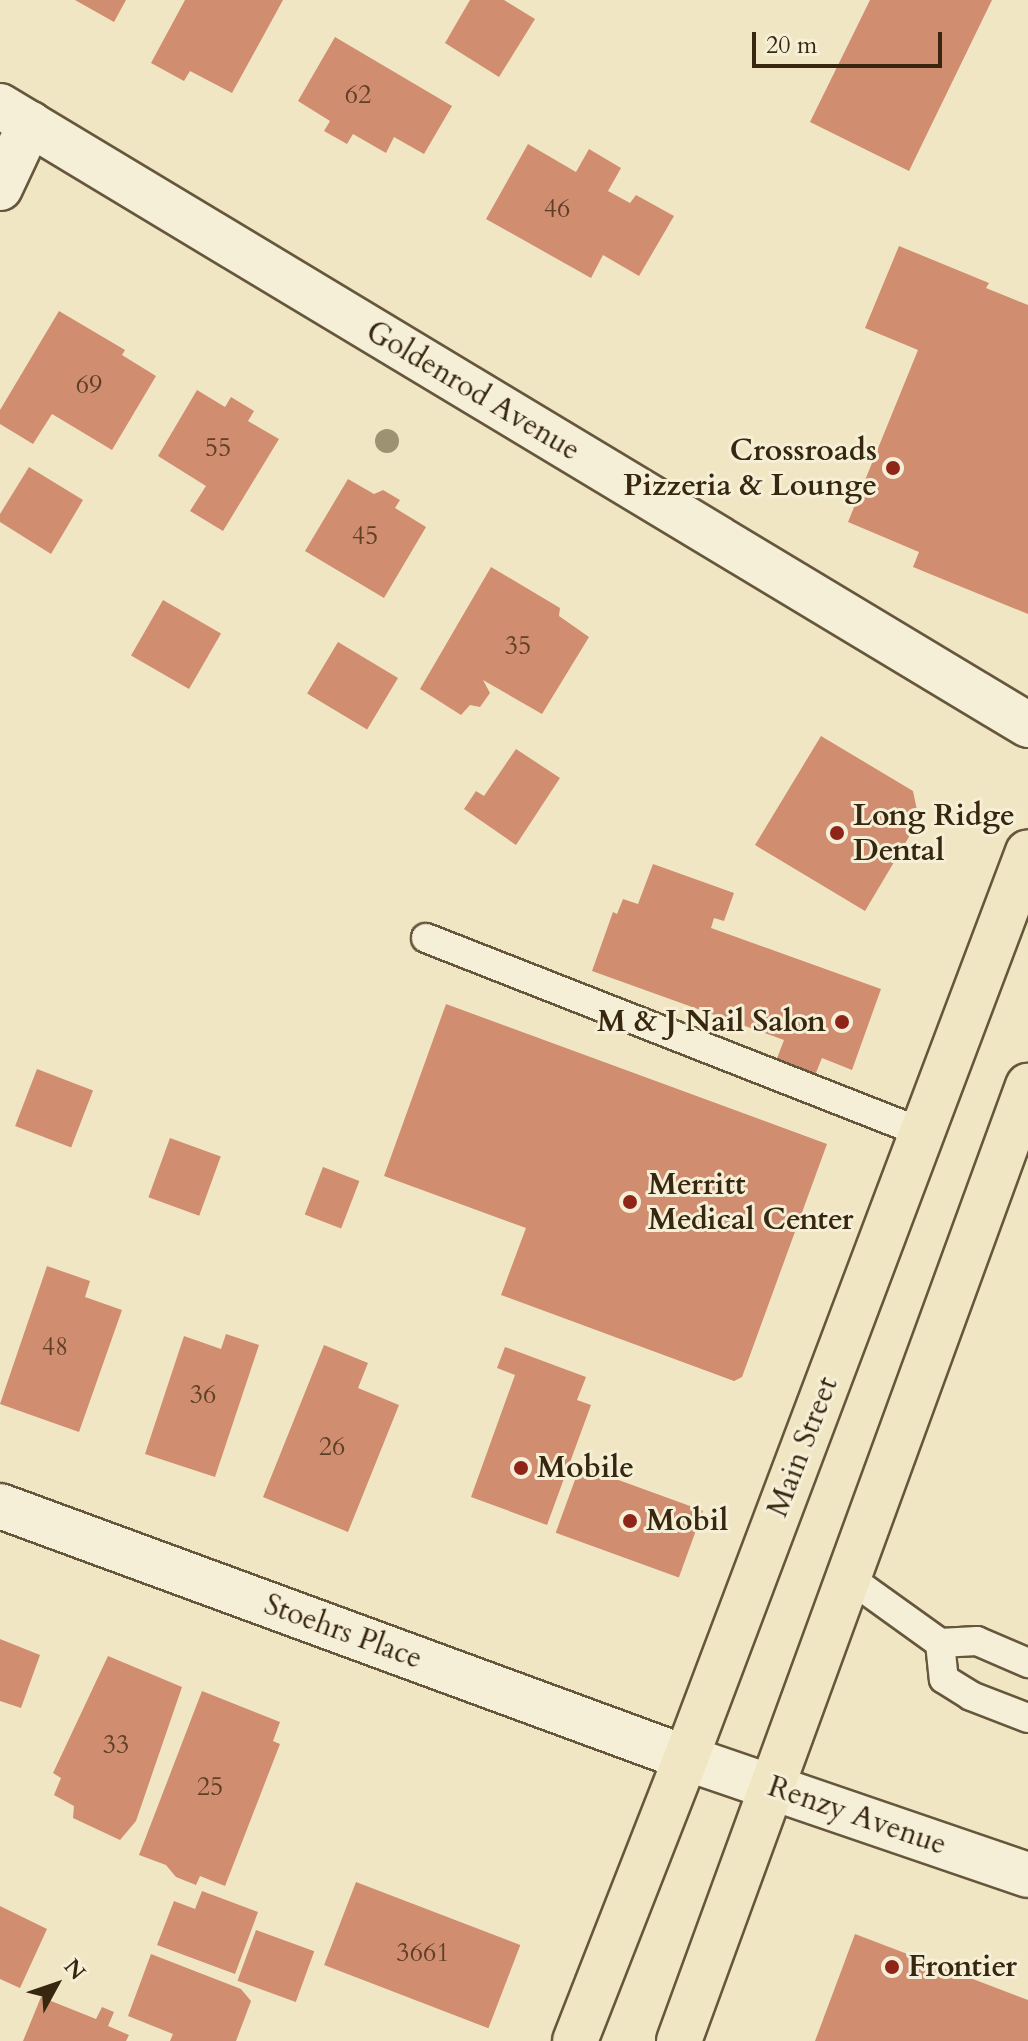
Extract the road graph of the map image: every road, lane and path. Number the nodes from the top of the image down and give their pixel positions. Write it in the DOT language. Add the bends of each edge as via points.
graph roads {
  1 [pos="15,115"];
  2 [pos="0,188"];
  3 [pos="1028,725"];
  4 [pos="1028,852"];
  5 [pos="426,938"];
  6 [pos="1028,1086"];
  7 [pos="923,1133"];
  8 [pos="0,1506"];
  9 [pos="848,1577"];
  10 [pos="940,1643"];
  11 [pos="1028,1663"];
  12 [pos="1028,1718"];
  13 [pos="686,1758"];
  14 [pos="771,1788"];
  15 [pos="1028,1875"];
  16 [pos="575,2041"];
  17 [pos="679,2041"];
  1 -- 2 [label="street"];
  1 -- 3 [label="street, Goldenrod Avenue"];
  4 -- 7 [label="main road, Main Street"];
  5 -- 7 [label="lane"];
  6 -- 9 [label="main road"];
  7 -- 13 [label="main road, Main Street"];
  8 -- 13 [label="street, Stoehrs Place"];
  9 -- 10 [label="lane"];
  9 -- 14 [label="main road"];
  10 -- 11 [label="lane" via="977,1641"];
  10 -- 12 [label="lane" via="944,1679 971,1696"];
  13 -- 14 [label="street, Renzy Avenue"];
  13 -- 16 [label="main road, Main Street"];
  14 -- 15 [label="street, Renzy Avenue"];
  14 -- 17 [label="main road"];
}
